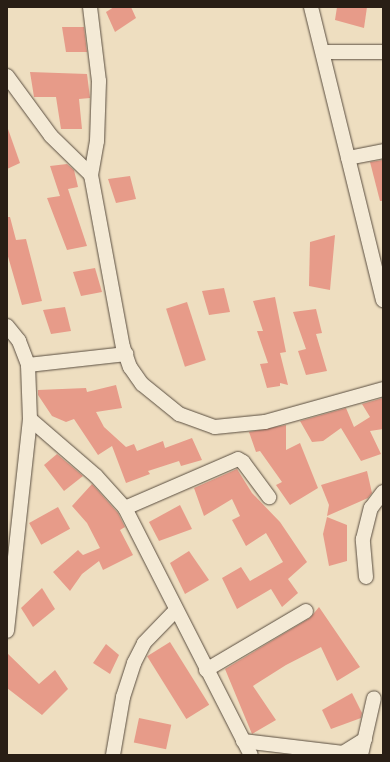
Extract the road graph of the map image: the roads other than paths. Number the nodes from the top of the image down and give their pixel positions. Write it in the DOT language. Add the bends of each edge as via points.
graph roads {
  1 [pos="90,7"];
  2 [pos="311,7"];
  3 [pos="324,52"];
  4 [pos="383,52"];
  5 [pos="7,76"];
  6 [pos="383,151"];
  7 [pos="348,158"];
  8 [pos="91,175"];
  9 [pos="383,300"];
  10 [pos="7,326"];
  11 [pos="126,354"];
  12 [pos="28,365"];
  13 [pos="383,389"];
  14 [pos="30,419"];
  15 [pos="383,492"];
  16 [pos="269,497"];
  17 [pos="125,508"];
  18 [pos="366,577"];
  19 [pos="175,610"];
  20 [pos="306,611"];
  21 [pos="7,631"];
  22 [pos="206,670"];
  23 [pos="374,698"];
  24 [pos="365,739"];
  25 [pos="243,741"];
  26 [pos="113,755"];
  27 [pos="251,755"];
  28 [pos="361,755"];
  1 -- 8 [label="street" via="99,81 97,141"];
  2 -- 3 [label="street"];
  3 -- 4 [label="street"];
  3 -- 7 [label="street"];
  5 -- 8 [label="street" via="51,136"];
  6 -- 7 [label="street"];
  7 -- 9 [label="street"];
  8 -- 11 [label="street"];
  10 -- 12 [label="street" via="19,341"];
  11 -- 12 [label="street"];
  11 -- 13 [label="street" via="142,384 178,414 215,427 265,422"];
  12 -- 14 [label="street"];
  14 -- 17 [label="street" via="96,476"];
  14 -- 21 [label="street"];
  15 -- 18 [label="street" via="370,508 363,539"];
  16 -- 17 [label="street" via="243,462 238,460"];
  17 -- 19 [label="street"];
  19 -- 22 [label="street"];
  19 -- 26 [label="street" via="144,643 134,663 123,697"];
  20 -- 22 [label="street"];
  22 -- 25 [label="street"];
  23 -- 24 [label="street"];
  24 -- 25 [label="street" via="342,753"];
  24 -- 28 [label="street"];
  25 -- 27 [label="street"];
}
